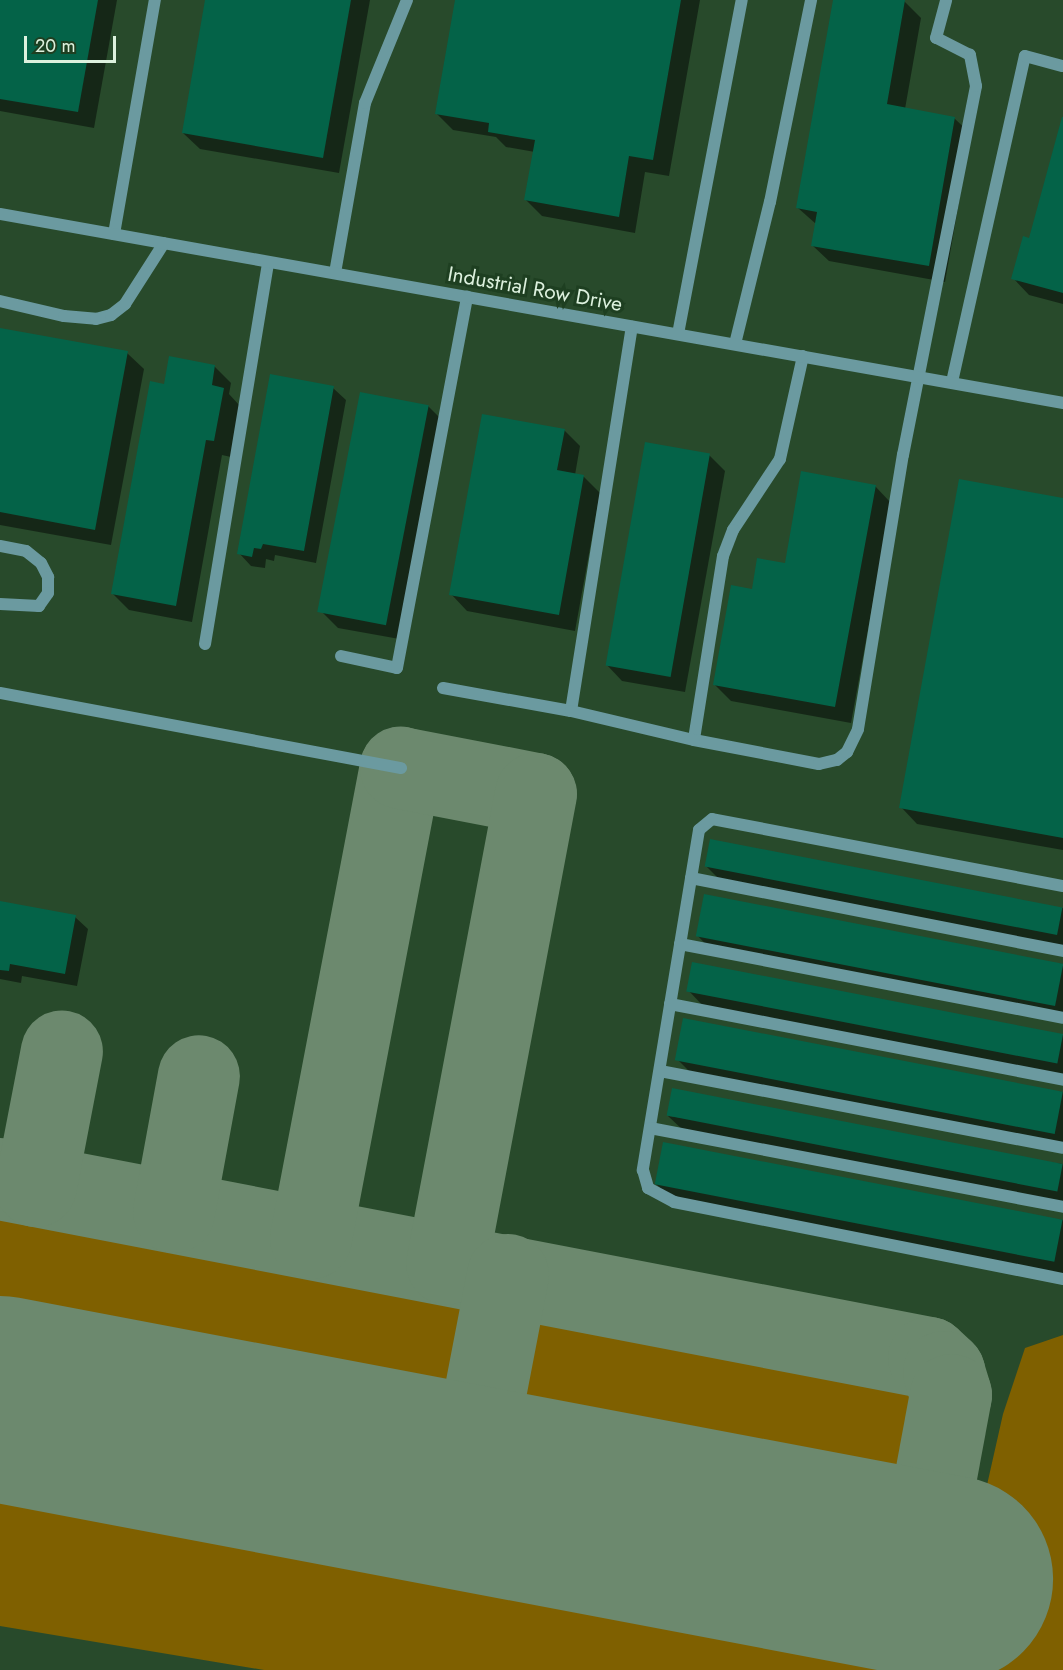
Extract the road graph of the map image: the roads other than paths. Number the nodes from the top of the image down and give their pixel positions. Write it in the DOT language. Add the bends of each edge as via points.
graph roads {
  1 [pos="155,0"];
  2 [pos="407,0"];
  3 [pos="742,0"];
  4 [pos="811,0"];
  5 [pos="946,0"];
  6 [pos="1063,66"];
  7 [pos="0,214"];
  8 [pos="114,234"];
  9 [pos="165,243"];
  10 [pos="268,261"];
  11 [pos="335,273"];
  12 [pos="467,297"];
  13 [pos="0,301"];
  14 [pos="632,327"];
  15 [pos="678,334"];
  16 [pos="735,344"];
  17 [pos="802,356"];
  18 [pos="919,376"];
  19 [pos="952,382"];
  20 [pos="1063,403"];
  21 [pos="0,546"];
  22 [pos="0,604"];
  23 [pos="205,644"];
  24 [pos="341,656"];
  25 [pos="443,688"];
  26 [pos="0,693"];
  27 [pos="571,711"];
  28 [pos="694,740"];
  29 [pos="401,768"];
  30 [pos="691,878"];
  31 [pos="1063,886"];
  32 [pos="680,944"];
  33 [pos="1063,951"];
  34 [pos="670,1004"];
  35 [pos="1063,1018"];
  36 [pos="660,1071"];
  37 [pos="1063,1080"];
  38 [pos="650,1128"];
  39 [pos="1063,1148"];
  40 [pos="1063,1207"];
  41 [pos="1063,1279"];
  1 -- 8 [label="street"];
  2 -- 11 [label="street" via="365,104"];
  3 -- 15 [label="street"];
  4 -- 16 [label="street" via="770,202"];
  5 -- 18 [label="street" via="936,38 970,55 976,86"];
  6 -- 19 [label="street" via="1025,56"];
  7 -- 8 [label="street, Industrial Row Drive"];
  8 -- 9 [label="street, Industrial Row Drive"];
  9 -- 10 [label="street, Industrial Row Drive"];
  9 -- 13 [label="street" via="132,294 111,315 96,319 64,316"];
  10 -- 11 [label="street, Industrial Row Drive"];
  10 -- 23 [label="street"];
  11 -- 12 [label="street, Industrial Row Drive"];
  12 -- 14 [label="street, Industrial Row Drive"];
  12 -- 24 [label="street" via="398,668"];
  14 -- 15 [label="street, Industrial Row Drive"];
  14 -- 27 [label="street"];
  15 -- 16 [label="street, Industrial Row Drive"];
  16 -- 17 [label="street, Industrial Row Drive"];
  17 -- 18 [label="street, Industrial Row Drive"];
  17 -- 28 [label="street" via="780,459 733,530 723,556"];
  18 -- 19 [label="street, Industrial Row Drive"];
  18 -- 28 [label="street" via="861,716 848,752 837,760 816,764"];
  19 -- 20 [label="street, Industrial Row Drive"];
  21 -- 22 [label="street" via="26,551 41,563 48,577 48,592 39,606"];
  25 -- 27 [label="street"];
  26 -- 29 [label="street"];
  27 -- 28 [label="street"];
  30 -- 31 [label="street" via="699,830 712,819"];
  30 -- 32 [label="street"];
  30 -- 33 [label="street"];
  32 -- 34 [label="street"];
  32 -- 35 [label="street"];
  34 -- 36 [label="street"];
  34 -- 37 [label="street"];
  36 -- 38 [label="street"];
  36 -- 39 [label="street"];
  38 -- 40 [label="street"];
  38 -- 41 [label="street" via="644,1170 648,1188 674,1202"];
}
